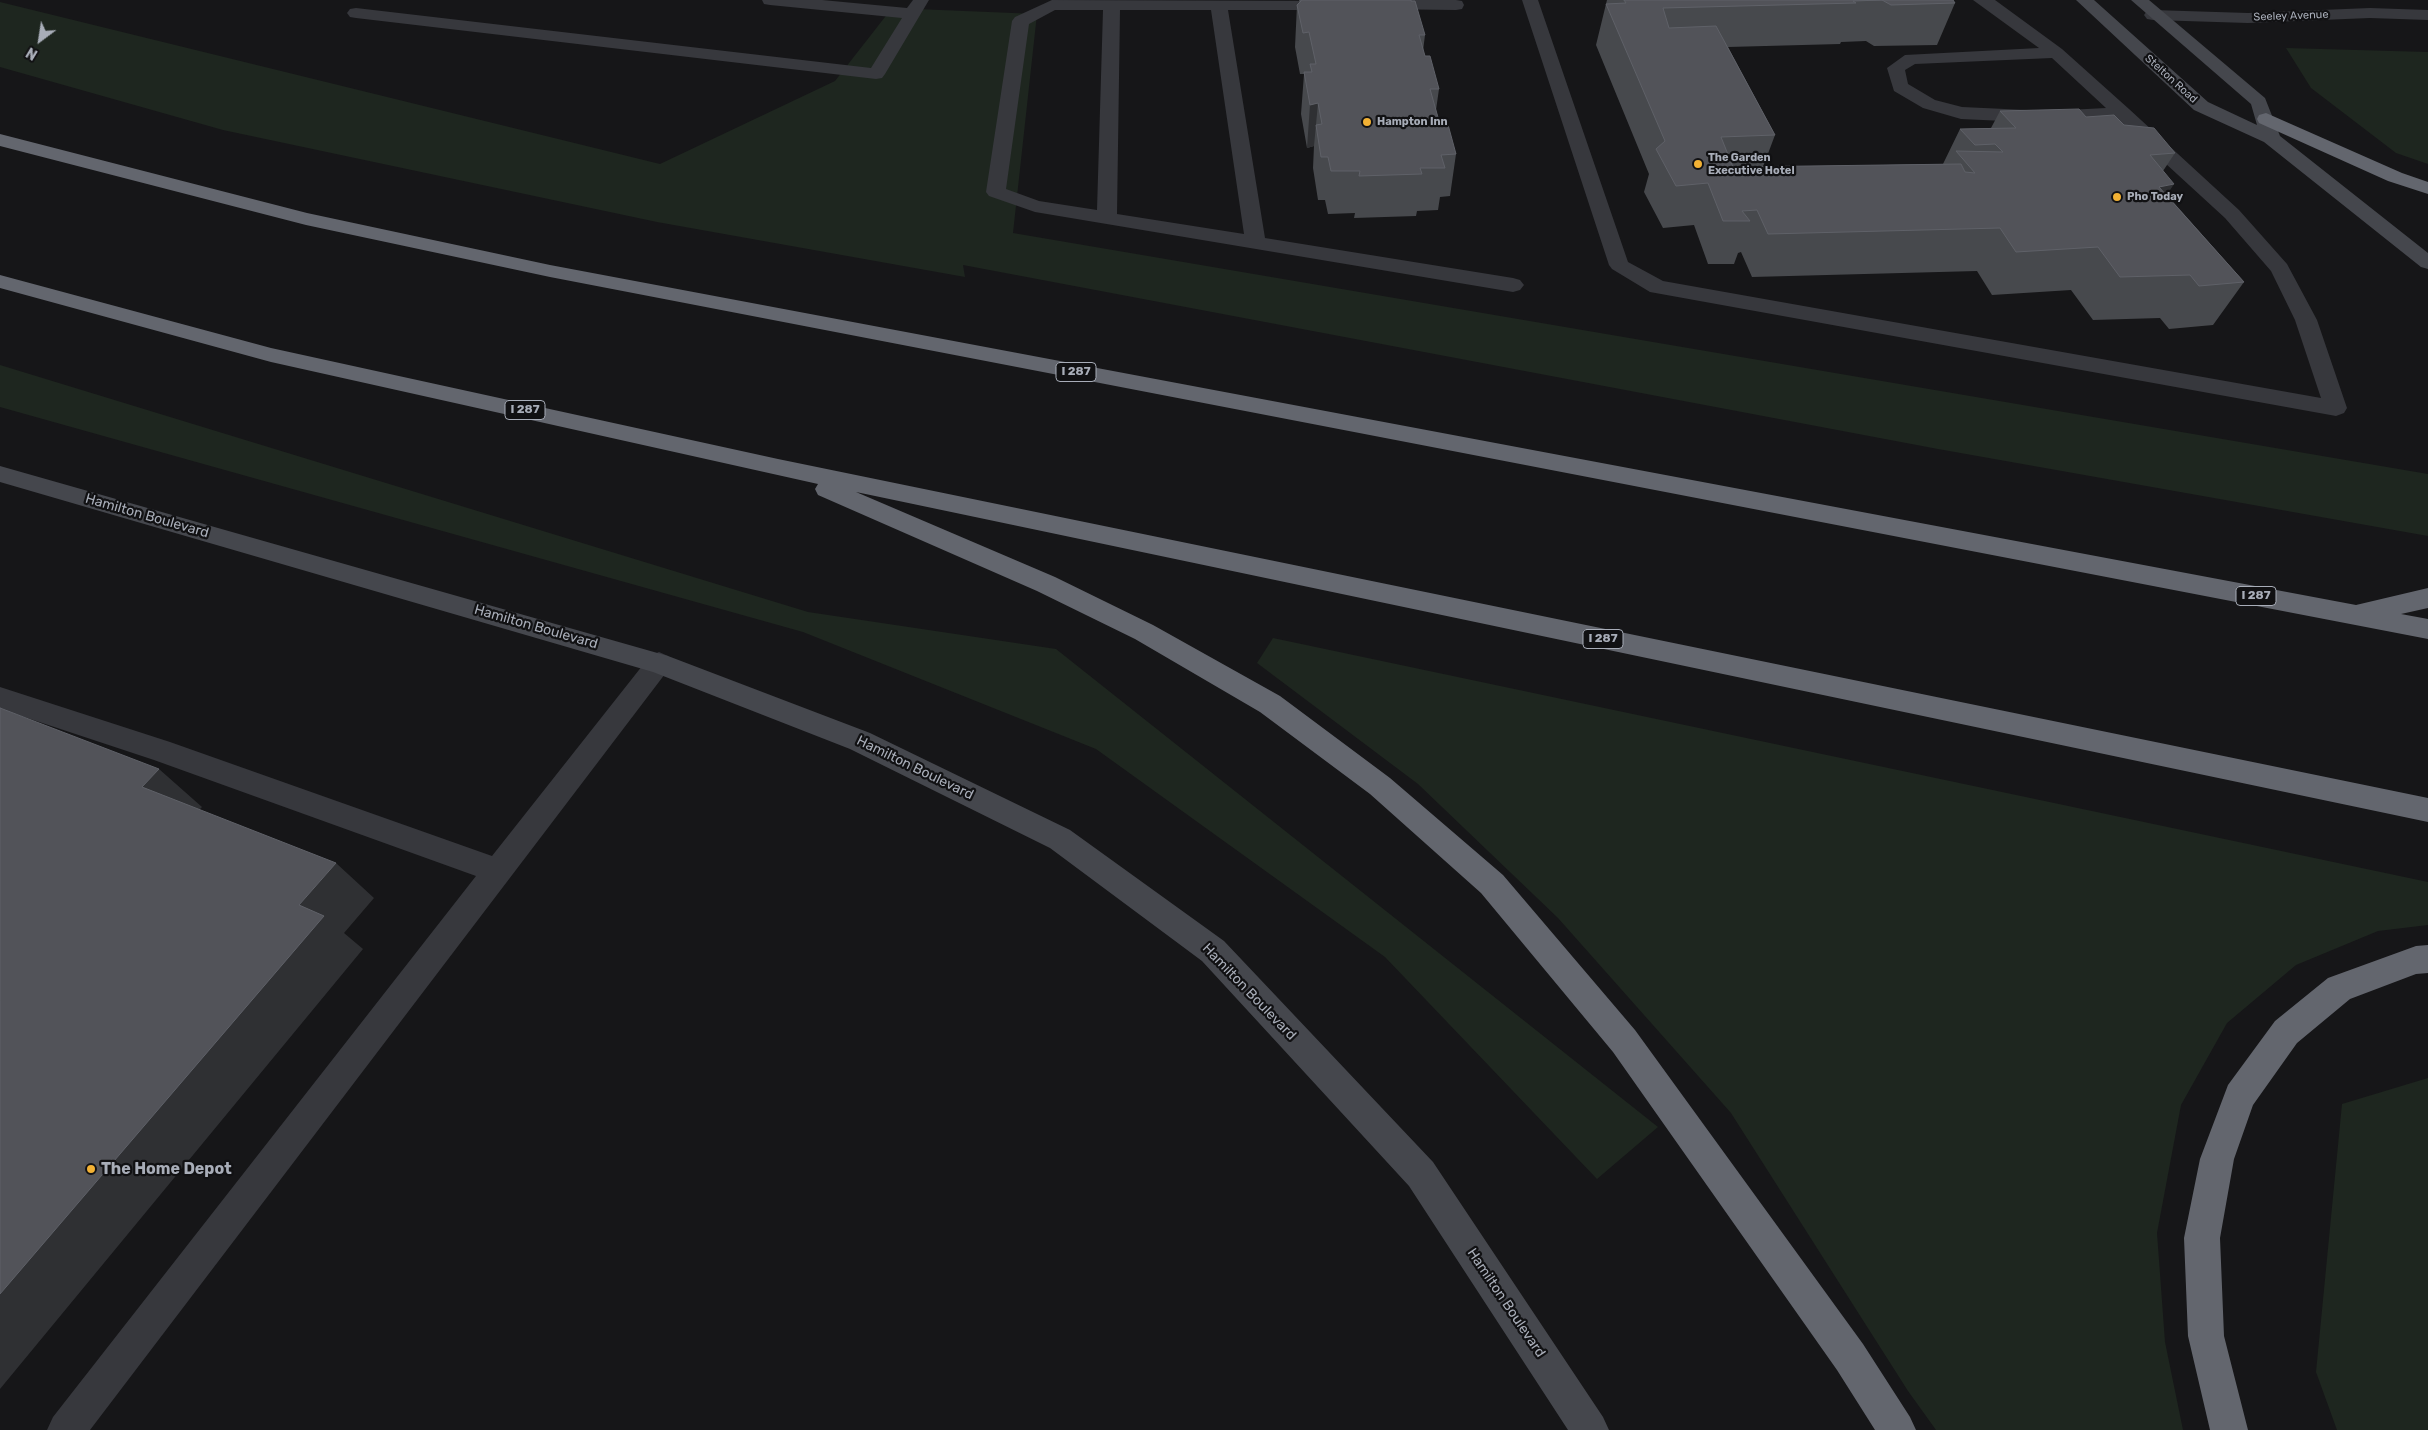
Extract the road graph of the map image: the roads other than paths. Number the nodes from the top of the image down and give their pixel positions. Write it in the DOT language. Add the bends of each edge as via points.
graph roads {
  1 [pos="371,0"];
  2 [pos="770,0"];
  3 [pos="1530,0"];
  4 [pos="1981,0"];
  5 [pos="2084,0"];
  6 [pos="2139,0"];
  7 [pos="1219,3"];
  8 [pos="1112,5"];
  9 [pos="1456,5"];
  10 [pos="917,7"];
  11 [pos="2153,15"];
  12 [pos="2428,16"];
  13 [pos="2056,53"];
  14 [pos="2122,113"];
  15 [pos="2268,128"];
  16 [pos="0,140"];
  17 [pos="2428,188"];
  18 [pos="1107,218"];
  19 [pos="1255,242"];
  20 [pos="2428,262"];
  21 [pos="0,281"];
  22 [pos="1513,286"];
  23 [pos="778,467"];
  24 [pos="0,474"];
  25 [pos="2428,598"];
  26 [pos="2354,615"];
  27 [pos="2428,629"];
  28 [pos="659,662"];
  29 [pos="0,698"];
  30 [pos="2428,810"];
  31 [pos="498,871"];
  32 [pos="2428,959"];
  33 [pos="66,1430"];
  34 [pos="1590,1430"];
  35 [pos="1897,1430"];
  36 [pos="2229,1430"];
  1 -- 10 [label="street" via="356,13 876,74"];
  2 -- 10 [label="street"];
  3 -- 14 [label="street" via="1619,266 1657,286 2336,408 2306,320 2280,269 2232,214"];
  4 -- 13 [label="street"];
  5 -- 15 [label="street, Stelton Road" via="2201,106"];
  6 -- 11 [label="street, Stelton Road"];
  7 -- 8 [label="street"];
  7 -- 9 [label="street"];
  7 -- 19 [label="street"];
  8 -- 18 [label="street"];
  8 -- 18 [label="street" via="1052,6 1021,21 996,192 1035,206"];
  11 -- 12 [label="street, Seeley Avenue" via="2248,18 2370,14"];
  11 -- 15 [label="street, Stelton Road" via="2259,102"];
  13 -- 14 [label="street"];
  13 -- 14 [label="street" via="1911,59 1896,68 1900,86 1928,104 1961,113 2048,117"];
  15 -- 17 [label="highway"];
  15 -- 20 [label="street, Stelton Road"];
  16 -- 26 [label="highway, I 287" via="306,219 550,271"];
  18 -- 19 [label="street"];
  19 -- 22 [label="street"];
  21 -- 23 [label="highway, I 287" via="271,355"];
  23 -- 30 [label="highway, I 287"];
  23 -- 35 [label="highway" via="1046,584 1144,632 1270,704 1380,786 1492,884 1624,1041 1850,1357"];
  24 -- 28 [label="street, Hamilton Boulevard"];
  25 -- 26 [label="highway"];
  26 -- 27 [label="highway, I 287"];
  28 -- 31 [label="street"];
  28 -- 34 [label="street, Hamilton Boulevard" via="860,741 1060,839 1213,951 1421,1174"];
  29 -- 31 [label="street" via="170,754"];
  31 -- 33 [label="street"];
  32 -- 36 [label="highway" via="2416,960 2339,988 2286,1032 2240,1096 2217,1159 2202,1238 2206,1336"];
}
